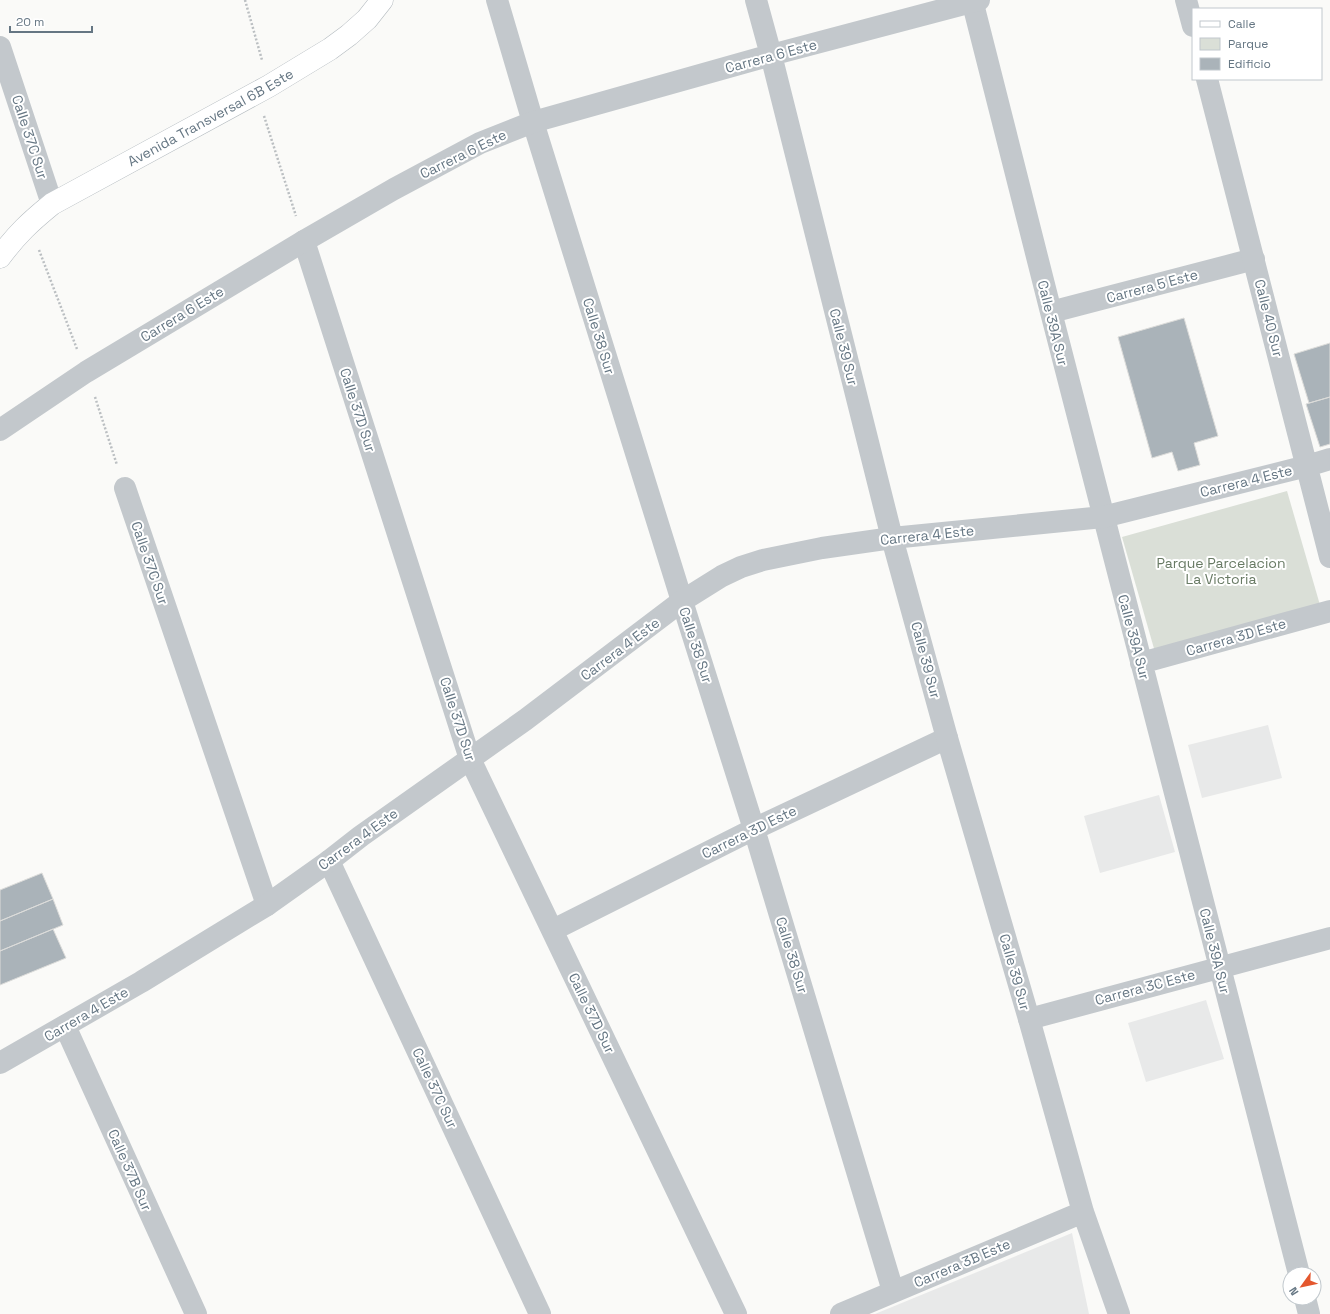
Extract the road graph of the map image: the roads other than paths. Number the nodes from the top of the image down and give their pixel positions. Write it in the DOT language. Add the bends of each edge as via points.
graph roads {
  1 [pos="382,0"];
  2 [pos="497,0"];
  3 [pos="756,0"];
  4 [pos="1186,0"];
  5 [pos="974,1"];
  6 [pos="1192,22"];
  7 [pos="0,47"];
  8 [pos="771,55"];
  9 [pos="1207,80"];
  10 [pos="533,122"];
  11 [pos="52,204"];
  12 [pos="304,240"];
  13 [pos="0,257"];
  14 [pos="1254,259"];
  15 [pos="1050,312"];
  16 [pos="0,430"];
  17 [pos="1330,459"];
  18 [pos="1307,466"];
  19 [pos="125,488"];
  20 [pos="1103,517"];
  21 [pos="892,538"];
  22 [pos="1330,556"];
  23 [pos="682,602"];
  24 [pos="1330,611"];
  25 [pos="1141,663"];
  26 [pos="947,738"];
  27 [pos="470,759"];
  28 [pos="754,829"];
  29 [pos="329,861"];
  30 [pos="267,905"];
  31 [pos="553,930"];
  32 [pos="1330,938"];
  33 [pos="1219,967"];
  34 [pos="1029,1019"];
  35 [pos="65,1026"];
  36 [pos="0,1063"];
  37 [pos="1083,1212"];
  38 [pos="1297,1266"];
  39 [pos="893,1291"];
  40 [pos="196,1314"];
  41 [pos="540,1314"];
  42 [pos="736,1314"];
  43 [pos="841,1314"];
  44 [pos="1119,1314"];
  1 -- 11 [label="main road, Avenida Transversal 6B Este" via="367,19 330,49 263,89"];
  2 -- 10 [label="street, Calle 38 Sur"];
  3 -- 8 [label="street, Calle 39 Sur"];
  4 -- 6 [label="street"];
  5 -- 8 [label="street, Carrera 6 Este"];
  5 -- 15 [label="street, Calle 39A Sur"];
  7 -- 11 [label="street, Calle 37C Sur"];
  8 -- 10 [label="street, Carrera 6 Este"];
  8 -- 21 [label="street, Calle 39 Sur"];
  9 -- 14 [label="street, Calle 40 Sur"];
  10 -- 12 [label="street, Carrera 6 Este" via="480,143"];
  10 -- 23 [label="street, Calle 38 Sur"];
  11 -- 13 [label="main road, Avenida Transversal 6B Este" via="28,223"];
  12 -- 16 [label="street, Carrera 6 Este" via="86,372"];
  12 -- 27 [label="street, Calle 37D Sur"];
  14 -- 15 [label="street, Carrera 5 Este"];
  14 -- 18 [label="street, Calle 40 Sur"];
  15 -- 20 [label="street, Calle 39A Sur"];
  17 -- 18 [label="street, Carrera 4 Este"];
  18 -- 20 [label="street, Carrera 4 Este"];
  18 -- 22 [label="street, Calle 40 Sur"];
  19 -- 30 [label="street, Calle 37C Sur"];
  20 -- 21 [label="street, Carrera 4 Este"];
  20 -- 25 [label="street, Calle 39A Sur"];
  21 -- 23 [label="street, Carrera 4 Este" via="763,560 722,576"];
  21 -- 26 [label="street, Calle 39 Sur"];
  23 -- 27 [label="street, Carrera 4 Este"];
  23 -- 28 [label="street, Calle 38 Sur"];
  24 -- 25 [label="street, Carrera 3D Este"];
  25 -- 33 [label="street, Calle 39A Sur"];
  26 -- 28 [label="street, Carrera 3D Este"];
  26 -- 34 [label="street, Calle 39 Sur"];
  27 -- 29 [label="street, Carrera 4 Este"];
  27 -- 31 [label="street, Calle 37D Sur"];
  28 -- 31 [label="street, Carrera 3D Este"];
  28 -- 39 [label="street, Calle 38 Sur"];
  29 -- 30 [label="street, Carrera 4 Este"];
  29 -- 41 [label="street, Calle 37C Sur"];
  30 -- 35 [label="street, Carrera 4 Este"];
  31 -- 42 [label="street, Calle 37D Sur"];
  32 -- 33 [label="street, Carrera 3C Este"];
  33 -- 34 [label="street, Carrera 3C Este"];
  33 -- 38 [label="street, Calle 39A Sur"];
  34 -- 37 [label="street, Calle 39 Sur"];
  35 -- 36 [label="street, Carrera 4 Este"];
  35 -- 40 [label="street, Calle 37B Sur"];
  37 -- 39 [label="street, Carrera 3B Este"];
  37 -- 44 [label="street, Calle 39 Sur"];
  39 -- 43 [label="street, Carrera 3B Este"];
}
